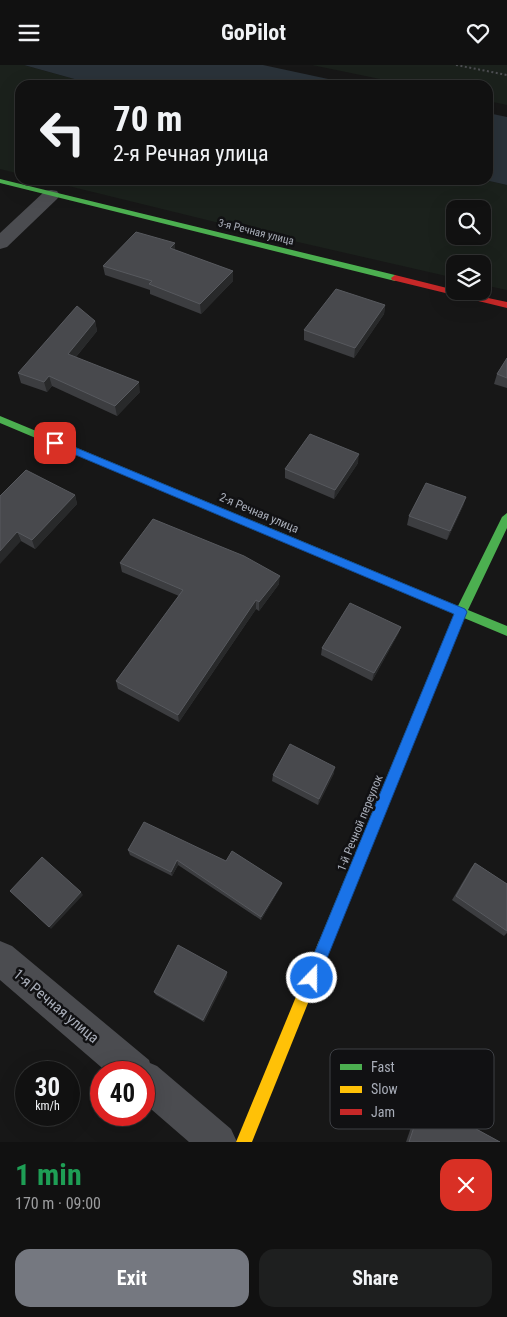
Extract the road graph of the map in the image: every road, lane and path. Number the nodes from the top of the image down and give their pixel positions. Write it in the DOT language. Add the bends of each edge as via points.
graph roads {
  1 [pos="456,65"];
  2 [pos="507,75"];
  3 [pos="0,181"];
  4 [pos="51,195"];
  5 [pos="0,243"];
  6 [pos="507,305"];
  7 [pos="0,419"];
  8 [pos="507,517"];
  9 [pos="461,612"];
  10 [pos="507,631"];
  11 [pos="0,958"];
  12 [pos="122,1061"];
  13 [pos="155,1088"];
  14 [pos="218,1142"];
  15 [pos="244,1142"];
  1 -- 2 [label="path"];
  3 -- 4 [label="street, 3-я Речная улица"];
  4 -- 5 [label="street"];
  4 -- 6 [label="street, 3-я Речная улица"];
  7 -- 9 [label="street, 2-я Речная улица"];
  8 -- 9 [label="street, 1-й Речной переулок"];
  9 -- 10 [label="street, 2-я Речная улица"];
  9 -- 15 [label="street, 1-й Речной переулок"];
  11 -- 12 [label="street, 1-я Речная улица"];
  13 -- 14 [label="street"];
}
